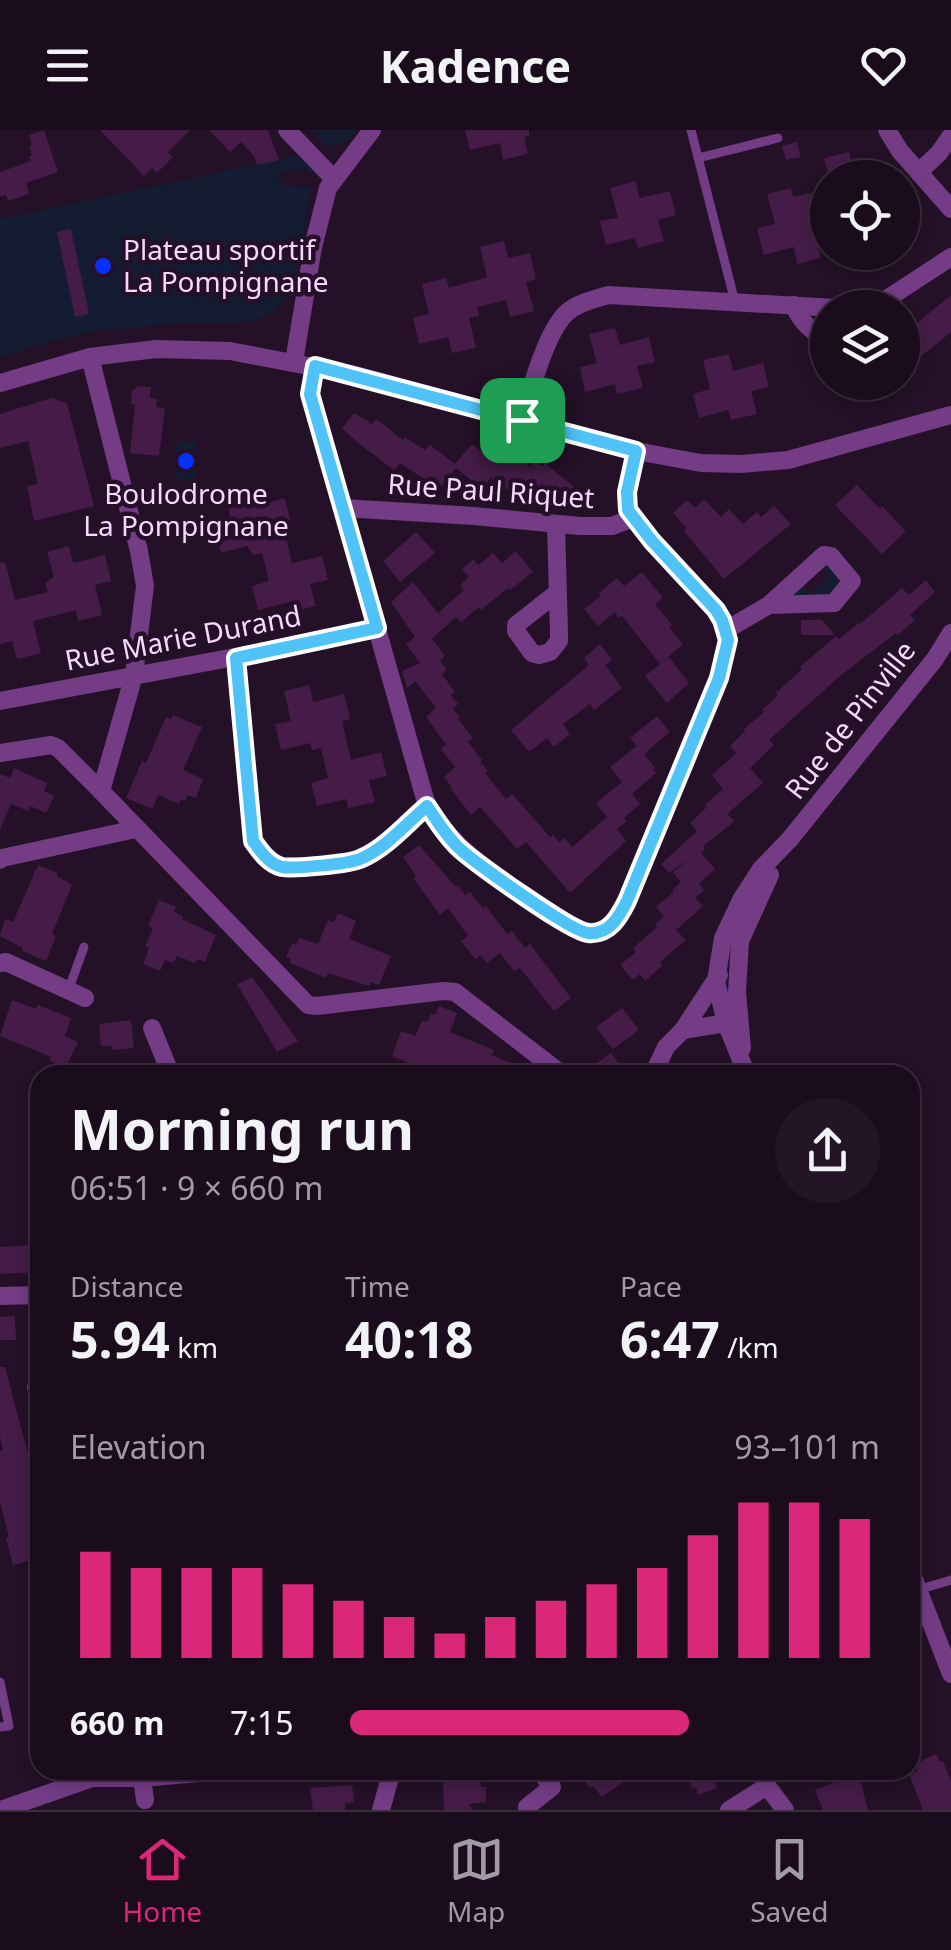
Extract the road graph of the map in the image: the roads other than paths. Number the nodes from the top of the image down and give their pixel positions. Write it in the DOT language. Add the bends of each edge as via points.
graph roads {
  1 [pos="287,130"];
  2 [pos="372,130"];
  3 [pos="691,130"];
  4 [pos="887,130"];
  5 [pos="951,136"];
  6 [pos="778,138"];
  7 [pos="698,158"];
  8 [pos="908,160"];
  9 [pos="920,170"];
  10 [pos="920,174"];
  11 [pos="334,178"];
  12 [pos="951,209"];
  13 [pos="951,257"];
  14 [pos="901,290"];
  15 [pos="736,302"];
  16 [pos="794,305"];
  17 [pos="810,306"];
  18 [pos="810,327"];
  19 [pos="90,357"];
  20 [pos="294,362"];
  21 [pos="315,366"];
  22 [pos="0,383"];
  23 [pos="951,415"];
  24 [pos="522,420"];
  25 [pos="636,451"];
  26 [pos="343,508"];
  27 [pos="633,518"];
  28 [pos="556,525"];
  29 [pos="558,592"];
  30 [pos="769,606"];
  31 [pos="377,628"];
  32 [pos="726,630"];
  33 [pos="951,634"];
  34 [pos="236,658"];
  35 [pos="134,674"];
  36 [pos="0,701"];
  37 [pos="0,753"];
  38 [pos="102,791"];
  39 [pos="427,806"];
  40 [pos="136,829"];
  41 [pos="790,839"];
  42 [pos="0,860"];
  43 [pos="740,940"];
  44 [pos="84,947"];
  45 [pos="0,963"];
  46 [pos="716,981"];
  47 [pos="76,994"];
  48 [pos="726,1023"];
  49 [pos="152,1028"];
  50 [pos="683,1030"];
  51 [pos="168,1065"];
  52 [pos="550,1065"];
  53 [pos="658,1065"];
  54 [pos="743,1065"];
  55 [pos="745,1065"];
  56 [pos="30,1294"];
  57 [pos="0,1296"];
  58 [pos="951,1580"];
  59 [pos="920,1589"];
  60 [pos="920,1597"];
  61 [pos="951,1674"];
  62 [pos="0,1682"];
  63 [pos="0,1728"];
  64 [pos="86,1780"];
  65 [pos="142,1780"];
  66 [pos="389,1780"];
  67 [pos="547,1780"];
  68 [pos="762,1780"];
  69 [pos="767,1786"];
  70 [pos="145,1800"];
  71 [pos="2,1810"];
  72 [pos="381,1810"];
  73 [pos="527,1810"];
  74 [pos="729,1810"];
  75 [pos="785,1810"];
  1 -- 11 [label="street"];
  2 -- 11 [label="street"];
  3 -- 7 [label="lane"];
  4 -- 8 [label="street"];
  5 -- 9 [label="street"];
  6 -- 7 [label="lane"];
  7 -- 15 [label="lane"];
  10 -- 12 [label="street"];
  11 -- 20 [label="street" via="313,246"];
  13 -- 14 [label="street"];
  15 -- 16 [label="street"];
  15 -- 24 [label="street" via="608,295 573,307 551,334"];
  16 -- 17 [label="street"];
  16 -- 18 [label="street"];
  19 -- 20 [label="street" via="199,349"];
  19 -- 22 [label="street"];
  19 -- 35 [label="street" via="145,586"];
  20 -- 21 [label="street"];
  21 -- 24 [label="street"];
  21 -- 26 [label="street" via="310,394"];
  23 -- 25 [label="street" via="788,460 701,463"];
  24 -- 25 [label="street"];
  25 -- 27 [label="street" via="626,501"];
  26 -- 28 [label="street, Rue Paul Riquet"];
  26 -- 31 [label="street"];
  27 -- 28 [label="street, Rue Paul Riquet" via="612,526"];
  27 -- 32 [label="street" via="716,610"];
  28 -- 29 [label="street"];
  30 -- 32 [label="street"];
  31 -- 34 [label="street, Rue Marie Durand"];
  31 -- 39 [label="street"];
  32 -- 39 [label="street" via="719,678 627,901 604,930 570,926 486,869 458,847"];
  33 -- 41 [label="street, Rue de Pinville"];
  34 -- 35 [label="street, Rue Marie Durand"];
  34 -- 39 [label="street" via="253,841 261,853 282,867 360,860"];
  35 -- 36 [label="street, Rue Marie Durand"];
  35 -- 38 [label="street"];
  37 -- 38 [label="street" via="52,745"];
  38 -- 40 [label="street"];
  40 -- 42 [label="street"];
  40 -- 52 [label="street" via="308,1005 455,992"];
  41 -- 43 [label="street, Rue de Pinville"];
  41 -- 46 [label="street, Rue de Pinville" via="741,900 723,938"];
  43 -- 46 [label="street"];
  43 -- 55 [label="street, Rue de Pinville"];
  44 -- 47 [label="lane"];
  45 -- 47 [label="street"];
  46 -- 48 [label="street, Rue de Pinville"];
  46 -- 50 [label="street"];
  48 -- 50 [label="street"];
  48 -- 54 [label="street, Rue de Pinville"];
  49 -- 51 [label="street"];
  50 -- 53 [label="street"];
  56 -- 57 [label="street"];
  58 -- 59 [label="lane"];
  60 -- 61 [label="street"];
  62 -- 63 [label="lane" via="9,1726"];
  64 -- 71 [label="street"];
  65 -- 70 [label="street"];
  66 -- 72 [label="street"];
  67 -- 73 [label="street" via="552,1787"];
  68 -- 69 [label="street"];
  69 -- 74 [label="street"];
  69 -- 75 [label="street"];
}
